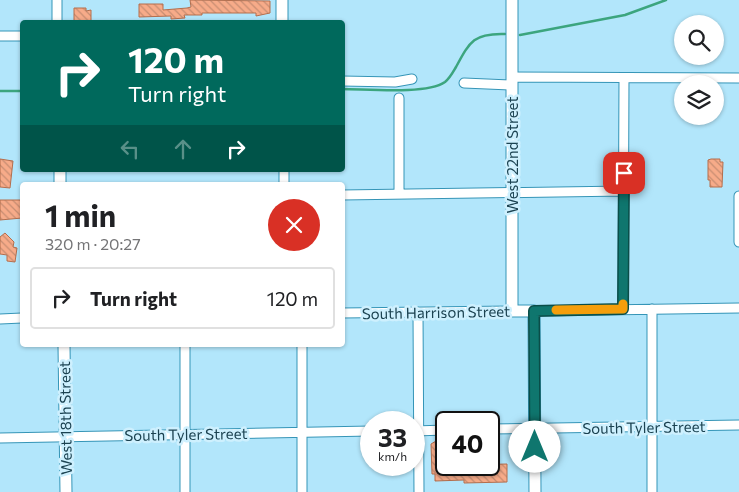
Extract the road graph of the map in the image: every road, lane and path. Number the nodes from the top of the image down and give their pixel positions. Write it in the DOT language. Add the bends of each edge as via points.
graph roads {
  1 [pos="57,0"];
  2 [pos="282,0"];
  3 [pos="512,0"];
  4 [pos="57,20"];
  5 [pos="282,20"];
  6 [pos="0,36"];
  7 [pos="20,36"];
  8 [pos="624,78"];
  9 [pos="739,78"];
  10 [pos="345,80"];
  11 [pos="412,80"];
  12 [pos="512,81"];
  13 [pos="464,83"];
  14 [pos="399,98"];
  15 [pos="624,192"];
  16 [pos="512,193"];
  17 [pos="398,194"];
  18 [pos="345,195"];
  19 [pos="739,196"];
  20 [pos="739,242"];
  21 [pos="739,308"];
  22 [pos="623,309"];
  23 [pos="652,309"];
  24 [pos="512,311"];
  25 [pos="534,311"];
  26 [pos="418,312"];
  27 [pos="345,313"];
  28 [pos="20,318"];
  29 [pos="0,319"];
  30 [pos="64,347"];
  31 [pos="185,347"];
  32 [pos="302,347"];
  33 [pos="416,411"];
  34 [pos="739,425"];
  35 [pos="652,427"];
  36 [pos="500,429"];
  37 [pos="535,429"];
  38 [pos="360,431"];
  39 [pos="302,432"];
  40 [pos="185,434"];
  41 [pos="65,436"];
  42 [pos="0,438"];
  43 [pos="418,476"];
  44 [pos="66,492"];
  45 [pos="185,492"];
  46 [pos="302,492"];
  47 [pos="419,492"];
  48 [pos="535,492"];
  49 [pos="652,492"];
  1 -- 4 [label="street"];
  2 -- 5 [label="street"];
  3 -- 12 [label="street, West 22nd Street"];
  6 -- 7 [label="street"];
  8 -- 9 [label="street"];
  8 -- 12 [label="street"];
  8 -- 15 [label="street"];
  10 -- 11 [label="street"];
  12 -- 13 [label="street"];
  12 -- 16 [label="street, West 22nd Street"];
  14 -- 17 [label="street"];
  15 -- 16 [label="street"];
  15 -- 22 [label="street"];
  16 -- 17 [label="street"];
  16 -- 24 [label="street, West 22nd Street"];
  17 -- 18 [label="street"];
  19 -- 20 [label="street"];
  21 -- 23 [label="street, South Harrison Street"];
  22 -- 23 [label="street, South Harrison Street"];
  22 -- 25 [label="street, South Harrison Street"];
  23 -- 35 [label="street"];
  24 -- 25 [label="street, South Harrison Street"];
  24 -- 26 [label="street, South Harrison Street"];
  25 -- 37 [label="street"];
  26 -- 27 [label="street, South Harrison Street"];
  26 -- 33 [label="street"];
  28 -- 29 [label="street"];
  30 -- 41 [label="street, West 18th Street"];
  31 -- 40 [label="street"];
  32 -- 39 [label="street"];
  34 -- 35 [label="street, South Tyler Street"];
  35 -- 37 [label="street, South Tyler Street"];
  35 -- 49 [label="street"];
  36 -- 37 [label="street, South Tyler Street"];
  37 -- 48 [label="street"];
  38 -- 39 [label="street, South Tyler Street"];
  39 -- 40 [label="street, South Tyler Street"];
  39 -- 46 [label="street"];
  40 -- 41 [label="street, South Tyler Street"];
  40 -- 45 [label="street"];
  41 -- 42 [label="street, South Tyler Street"];
  41 -- 44 [label="street, West 18th Street"];
  43 -- 47 [label="street"];
}
